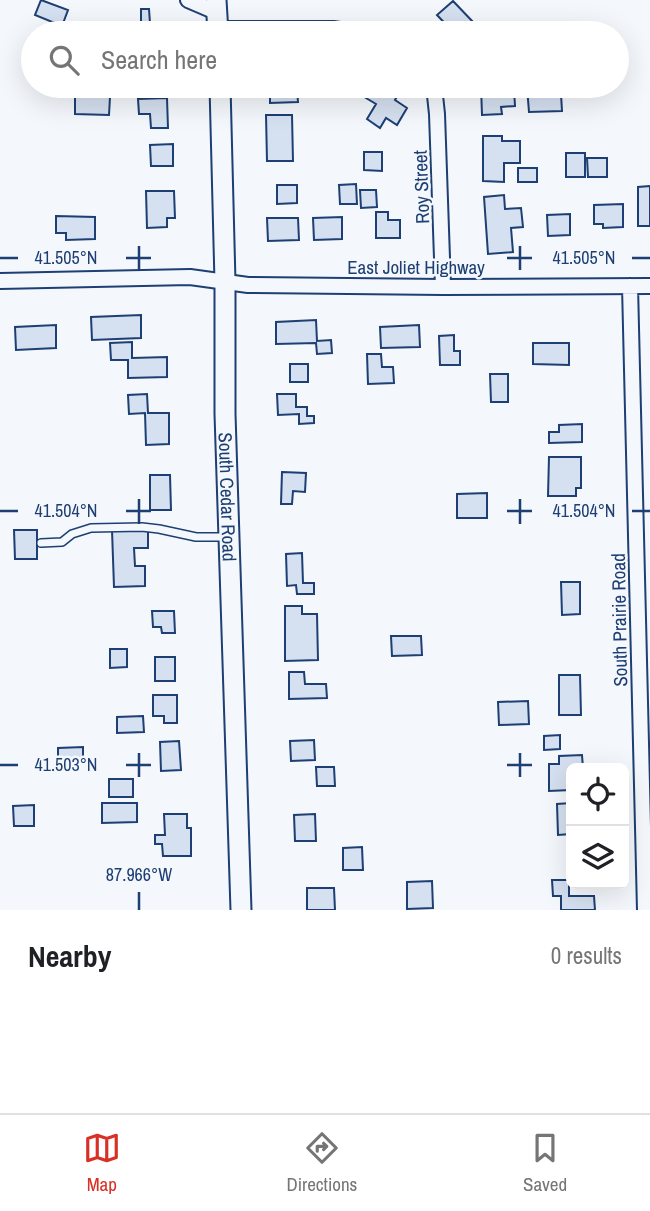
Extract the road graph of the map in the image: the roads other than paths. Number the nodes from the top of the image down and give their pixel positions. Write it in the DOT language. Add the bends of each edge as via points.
graph roads {
  1 [pos="188,0"];
  2 [pos="217,19"];
  3 [pos="240,21"];
  4 [pos="220,98"];
  5 [pos="435,98"];
  6 [pos="0,281"];
  7 [pos="225,282"];
  8 [pos="630,286"];
  9 [pos="650,286"];
  10 [pos="443,287"];
  11 [pos="229,537"];
  12 [pos="41,543"];
  13 [pos="241,910"];
  14 [pos="645,910"];
  1 -- 2 [label="street"];
  2 -- 3 [label="street"];
  4 -- 7 [label="main road, South Cedar Road"];
  5 -- 10 [label="street, Roy Street"];
  6 -- 7 [label="street, East Joliet Highway" via="190,277"];
  7 -- 10 [label="street, East Joliet Highway"];
  7 -- 11 [label="main road, South Cedar Road"];
  8 -- 9 [label="street, East Joliet Highway"];
  8 -- 10 [label="street, East Joliet Highway"];
  8 -- 14 [label="street, South Prairie Road"];
  11 -- 12 [label="lane" via="196,537 159,528 91,528 62,542"];
  11 -- 13 [label="main road, South Cedar Road"];
}
